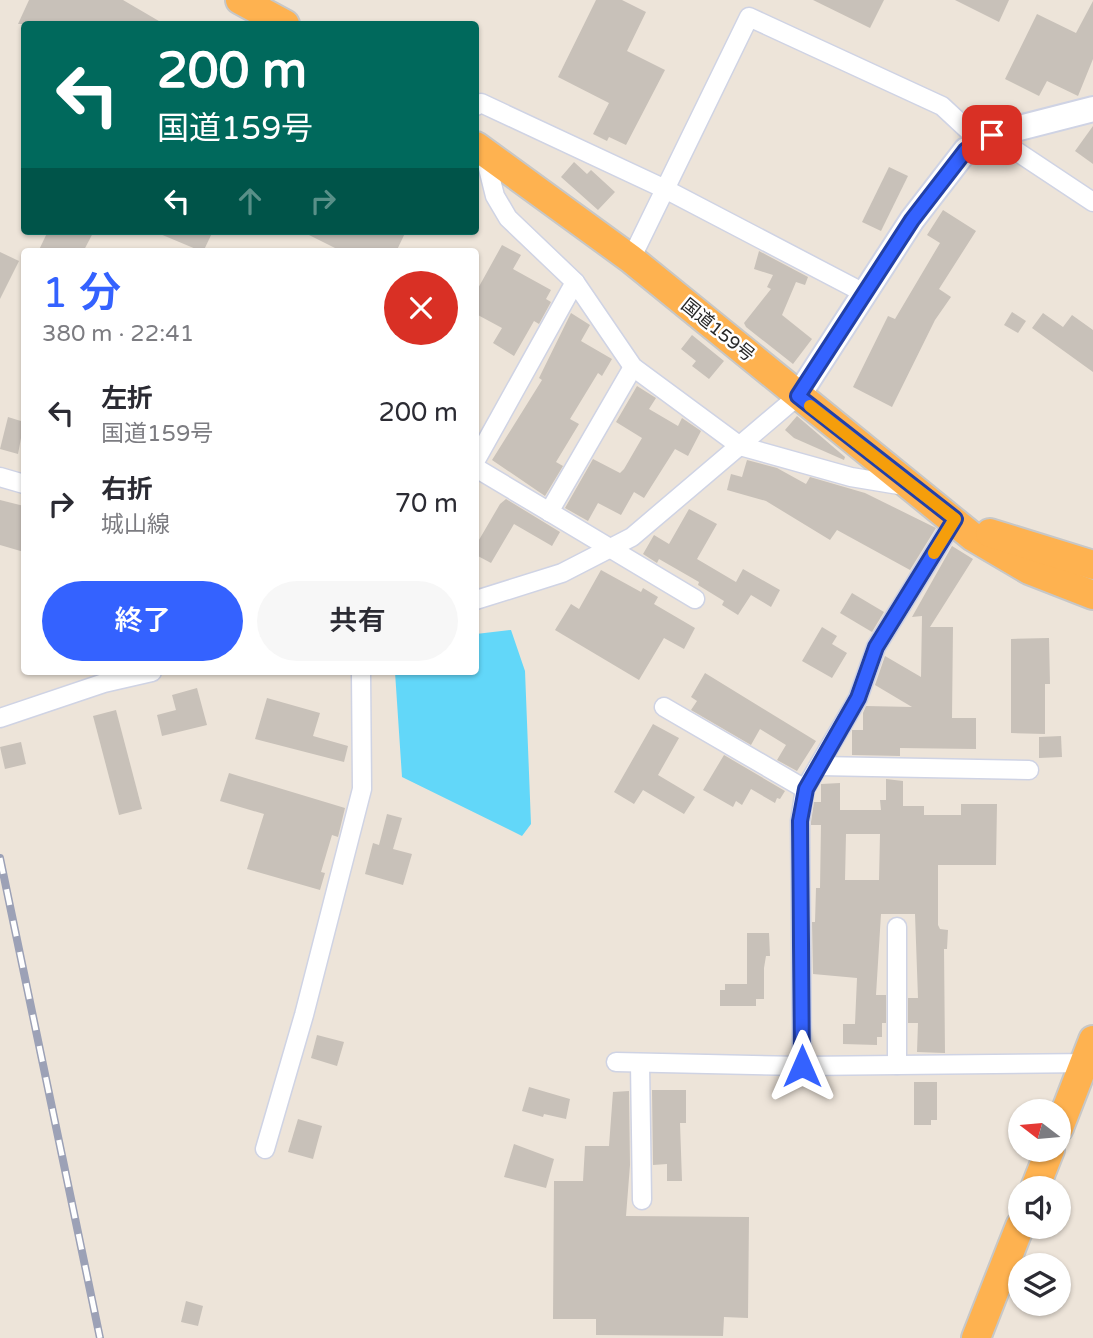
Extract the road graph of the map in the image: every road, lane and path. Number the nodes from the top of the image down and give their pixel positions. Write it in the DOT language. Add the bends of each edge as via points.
graph roads {
  1 [pos="240,0"];
  2 [pos="279,21"];
  3 [pos="479,104"];
  4 [pos="1093,109"];
  5 [pos="988,141"];
  6 [pos="480,149"];
  7 [pos="665,188"];
  8 [pos="1093,202"];
  9 [pos="631,259"];
  10 [pos="575,282"];
  11 [pos="864,293"];
  12 [pos="633,368"];
  13 [pos="798,396"];
  14 [pos="740,446"];
  15 [pos="479,455"];
  16 [pos="479,470"];
  17 [pos="0,477"];
  18 [pos="21,483"];
  19 [pos="915,488"];
  20 [pos="549,512"];
  21 [pos="955,519"];
  22 [pos="610,548"];
  23 [pos="1093,565"];
  24 [pos="1093,595"];
  25 [pos="479,599"];
  26 [pos="695,599"];
  27 [pos="139,675"];
  28 [pos="362,675"];
  29 [pos="664,707"];
  30 [pos="0,718"];
  31 [pos="819,766"];
  32 [pos="1029,770"];
  33 [pos="806,789"];
  34 [pos="897,927"];
  35 [pos="1090,1055"];
  36 [pos="616,1062"];
  37 [pos="640,1063"];
  38 [pos="897,1065"];
  39 [pos="802,1066"];
  40 [pos="1071,1100"];
  41 [pos="265,1149"];
  42 [pos="642,1200"];
  43 [pos="1015,1239"];
  44 [pos="976,1338"];
  1 -- 2 [label="highway"];
  3 -- 7 [label="street"];
  4 -- 5 [label="main road"];
  5 -- 7 [label="street" via="942,106 748,17"];
  5 -- 8 [label="street"];
  5 -- 11 [label="main road" via="966,150"];
  6 -- 9 [label="highway, 国道159号"];
  6 -- 10 [label="street" via="495,196 508,218"];
  7 -- 9 [label="street"];
  7 -- 11 [label="street"];
  9 -- 13 [label="highway, 国道159号"];
  10 -- 12 [label="street"];
  10 -- 15 [label="street"];
  11 -- 13 [label="main road"];
  12 -- 14 [label="street"];
  12 -- 20 [label="street"];
  13 -- 14 [label="street"];
  13 -- 19 [label="highway, 国道159号"];
  14 -- 19 [label="street" via="851,477"];
  14 -- 22 [label="street" via="632,537"];
  16 -- 20 [label="street"];
  17 -- 18 [label="street"];
  19 -- 21 [label="highway, 国道159号"];
  20 -- 22 [label="street"];
  21 -- 23 [label="highway, 国道159号"];
  21 -- 24 [label="highway, 国道159号" via="1002,555"];
  21 -- 31 [label="street" via="876,647 858,698"];
  22 -- 25 [label="street" via="562,573"];
  22 -- 26 [label="street"];
  27 -- 30 [label="street"];
  28 -- 41 [label="street" via="362,789"];
  29 -- 33 [label="street"];
  31 -- 32 [label="street"];
  31 -- 33 [label="street"];
  33 -- 39 [label="street" via="800,821"];
  34 -- 38 [label="street"];
  35 -- 38 [label="street"];
  35 -- 40 [label="highway"];
  36 -- 37 [label="street"];
  37 -- 39 [label="street"];
  37 -- 42 [label="street"];
  38 -- 39 [label="street"];
  43 -- 44 [label="highway"];
}
